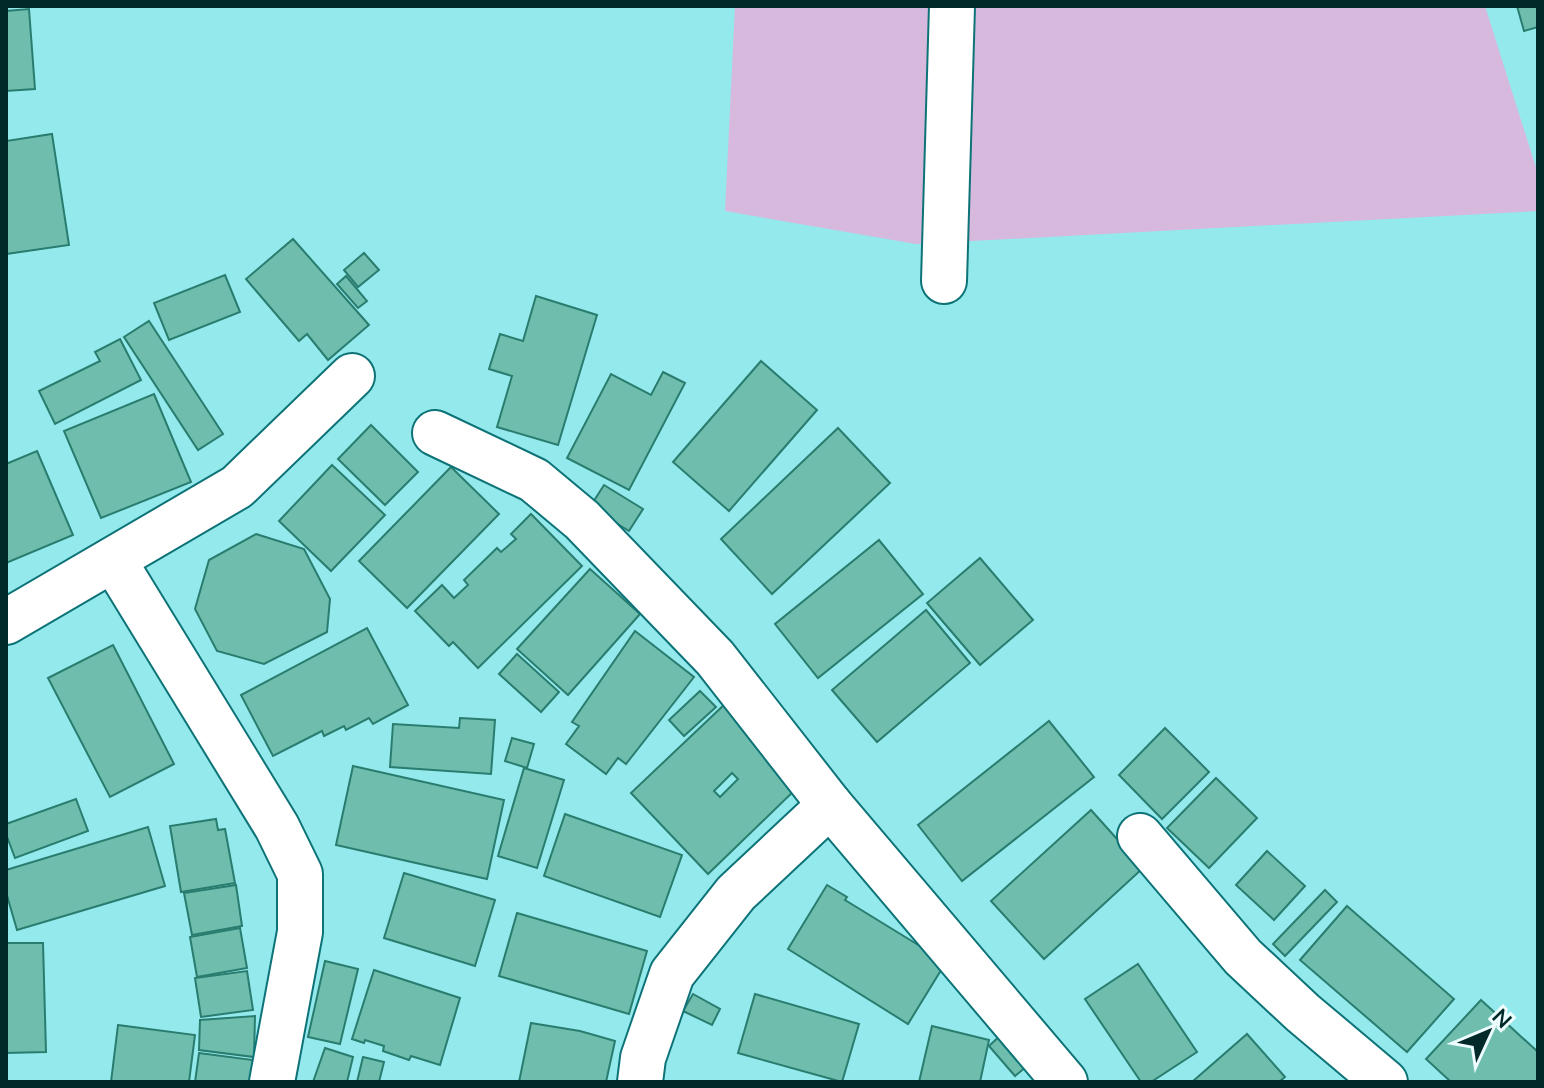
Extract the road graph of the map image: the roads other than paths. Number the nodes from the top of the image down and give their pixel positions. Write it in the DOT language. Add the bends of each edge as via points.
graph roads {
  1 [pos="952,6"];
  2 [pos="944,281"];
  3 [pos="352,376"];
  4 [pos="435,433"];
  5 [pos="114,561"];
  6 [pos="6,622"];
  7 [pos="830,805"];
  8 [pos="1140,836"];
  9 [pos="272,1082"];
  10 [pos="640,1082"];
  11 [pos="1065,1082"];
  12 [pos="1385,1082"];
  1 -- 2 [label="street"];
  3 -- 5 [label="street" via="237,487"];
  4 -- 7 [label="street" via="534,480 582,520 715,658"];
  5 -- 6 [label="street"];
  5 -- 9 [label="street" via="277,827 300,874 300,932"];
  7 -- 10 [label="street" via="736,893 672,974"];
  7 -- 11 [label="street"];
  8 -- 12 [label="street" via="1243,957"];
}
